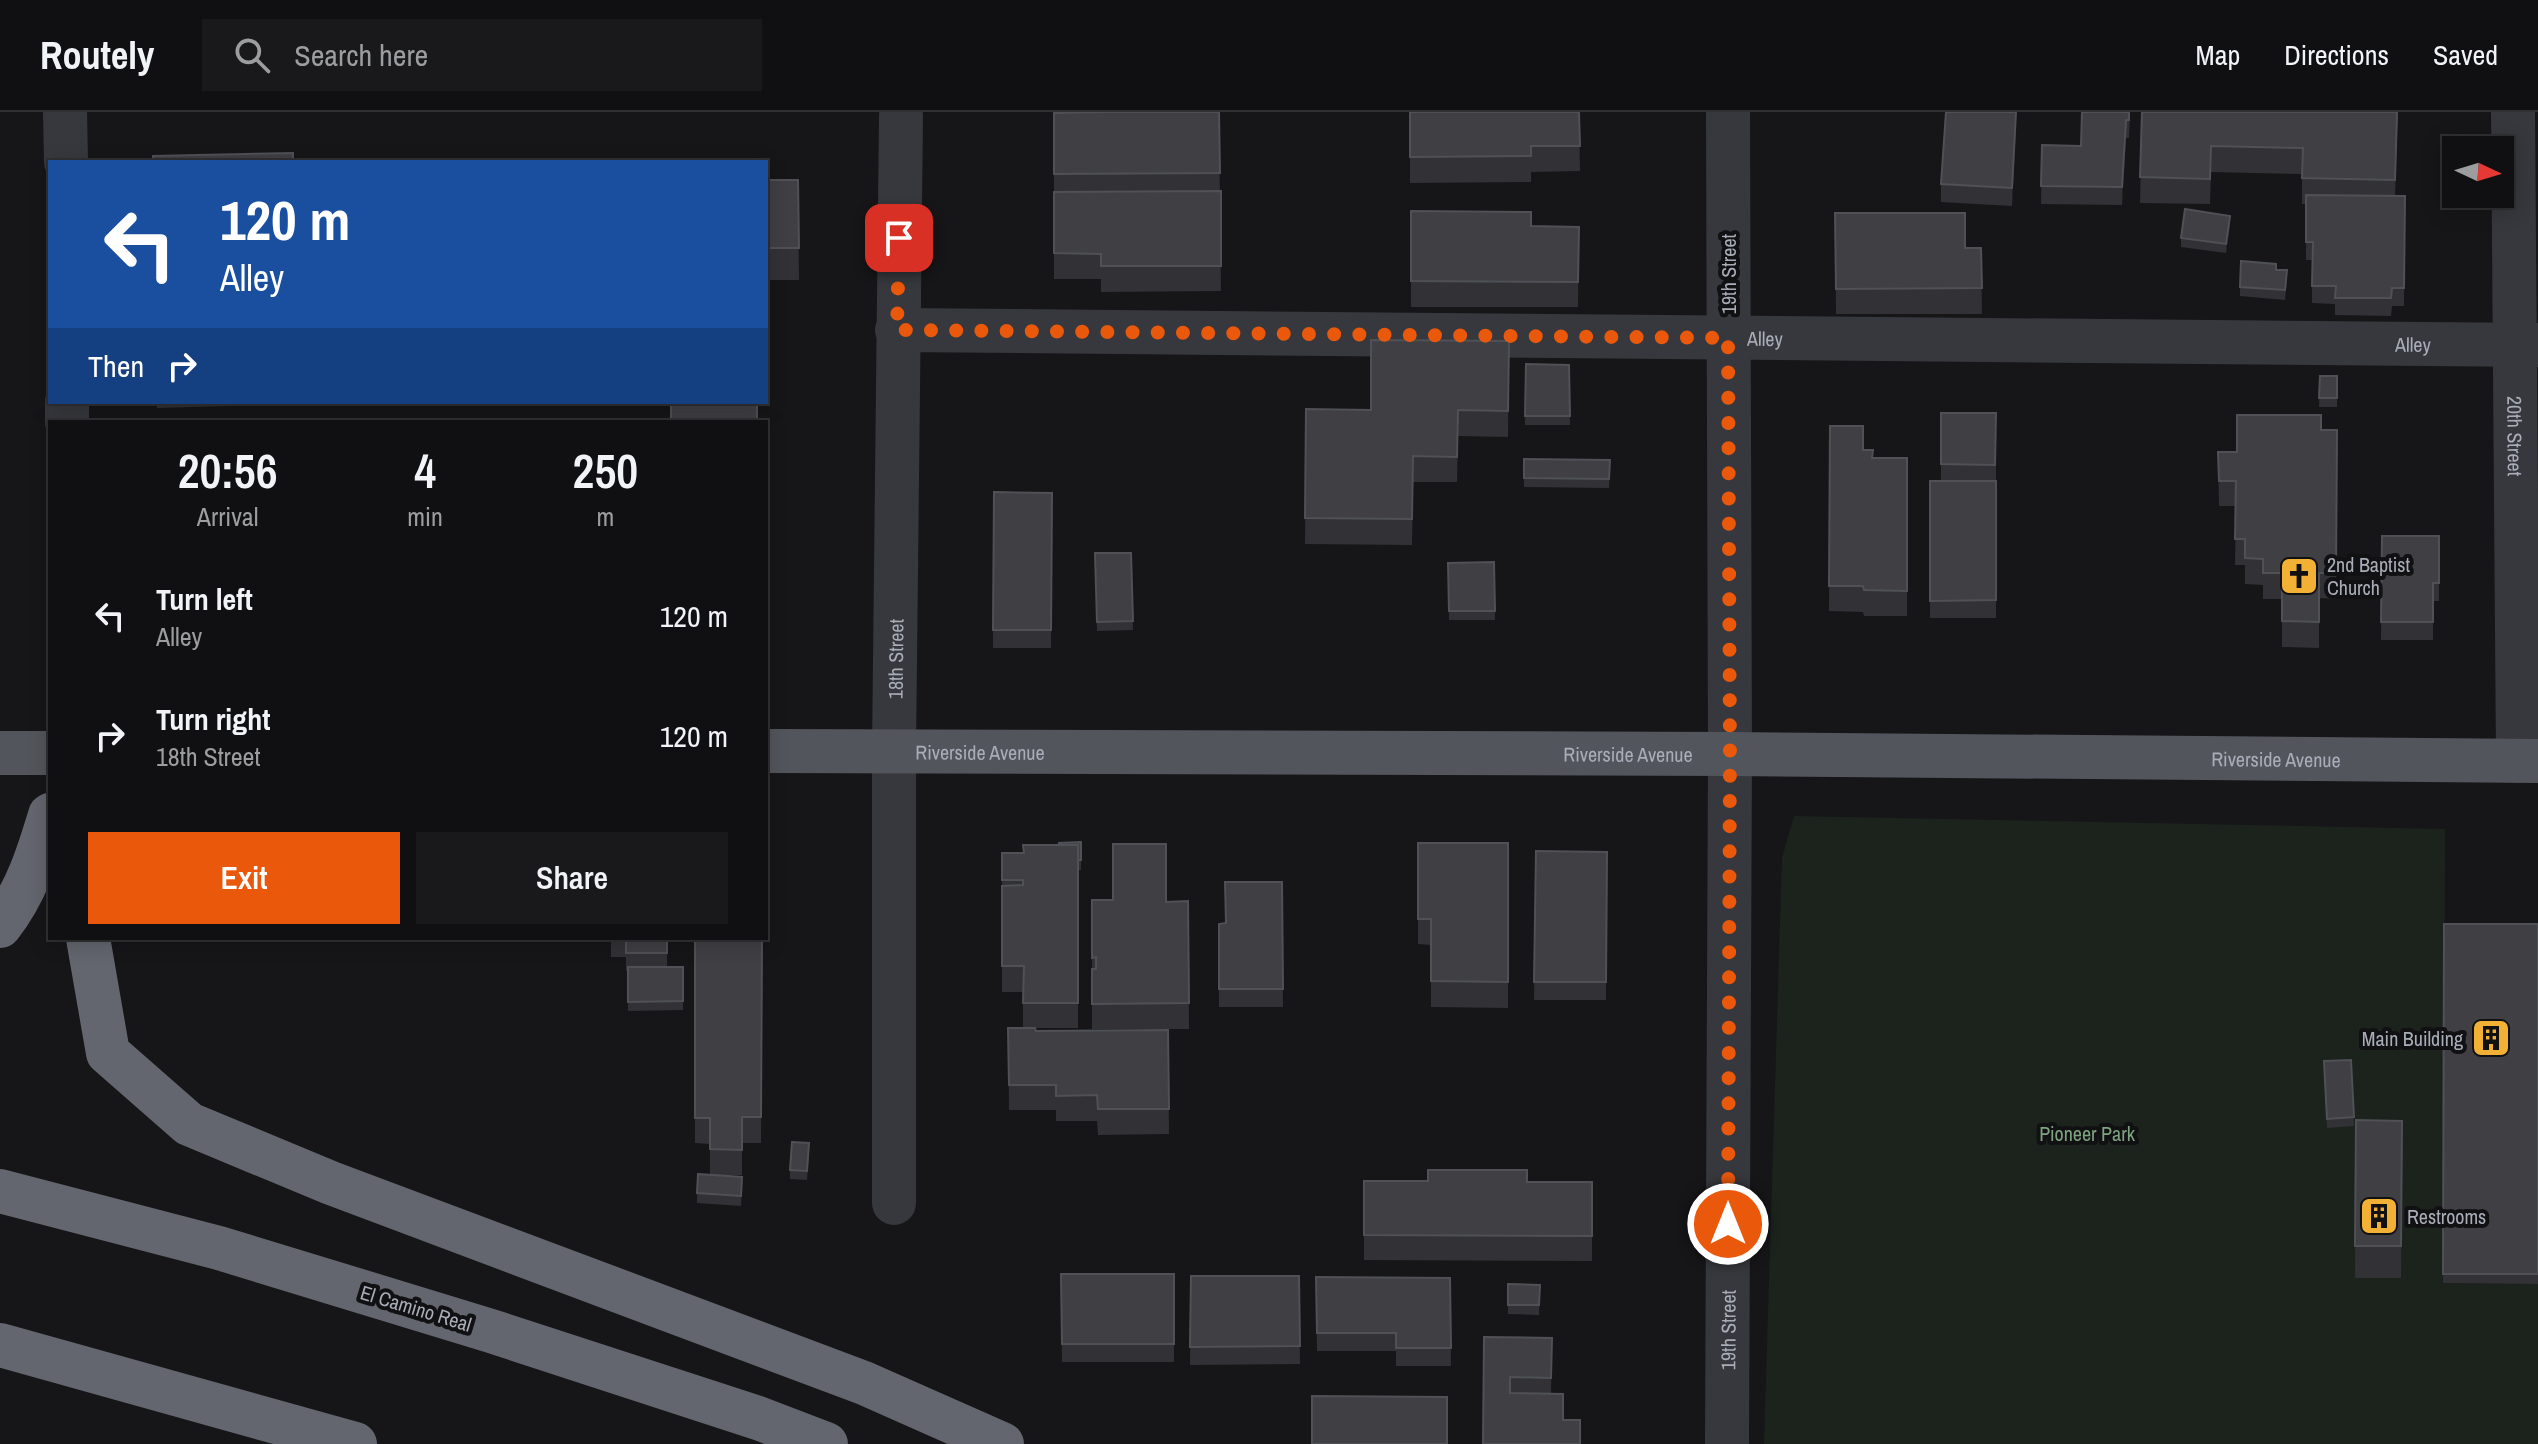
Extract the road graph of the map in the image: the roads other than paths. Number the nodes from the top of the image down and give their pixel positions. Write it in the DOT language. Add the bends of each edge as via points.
graph roads {
  1 [pos="65,112"];
  2 [pos="1728,112"];
  3 [pos="2513,112"];
  4 [pos="901,116"];
  5 [pos="66,160"];
  6 [pos="897,330"];
  7 [pos="1728,338"];
  8 [pos="2526,345"];
  9 [pos="768,751"];
  10 [pos="894,751"];
  11 [pos="0,753"];
  12 [pos="48,753"];
  13 [pos="1730,754"];
  14 [pos="2528,761"];
  15 [pos="48,822"];
  16 [pos="0,926"];
  17 [pos="88,940"];
  18 [pos="0,1191"];
  19 [pos="894,1203"];
  20 [pos="0,1345"];
  21 [pos="355,1444"];
  22 [pos="826,1444"];
  23 [pos="1002,1444"];
  24 [pos="1727,1444"];
  1 -- 5 [label="street"];
  2 -- 7 [label="street, 19th Street"];
  3 -- 8 [label="street, 20th Street"];
  4 -- 6 [label="street, 18th Street"];
  6 -- 7 [label="street, Alley"];
  6 -- 10 [label="street, 18th Street"];
  7 -- 8 [label="street, Alley"];
  7 -- 13 [label="street, 19th Street"];
  8 -- 14 [label="street, 20th Street"];
  9 -- 10 [label="main road, Riverside Avenue"];
  10 -- 13 [label="main road, Riverside Avenue"];
  10 -- 19 [label="street, 18th Street"];
  11 -- 12 [label="main road"];
  13 -- 14 [label="main road, Riverside Avenue"];
  13 -- 24 [label="street, 19th Street"];
  15 -- 16 [label="highway" via="16,905"];
  17 -- 23 [label="highway" via="108,1053 189,1124 331,1183 864,1383"];
  18 -- 22 [label="highway, El Camino Real" via="219,1248 476,1326"];
  20 -- 21 [label="highway"];
}
